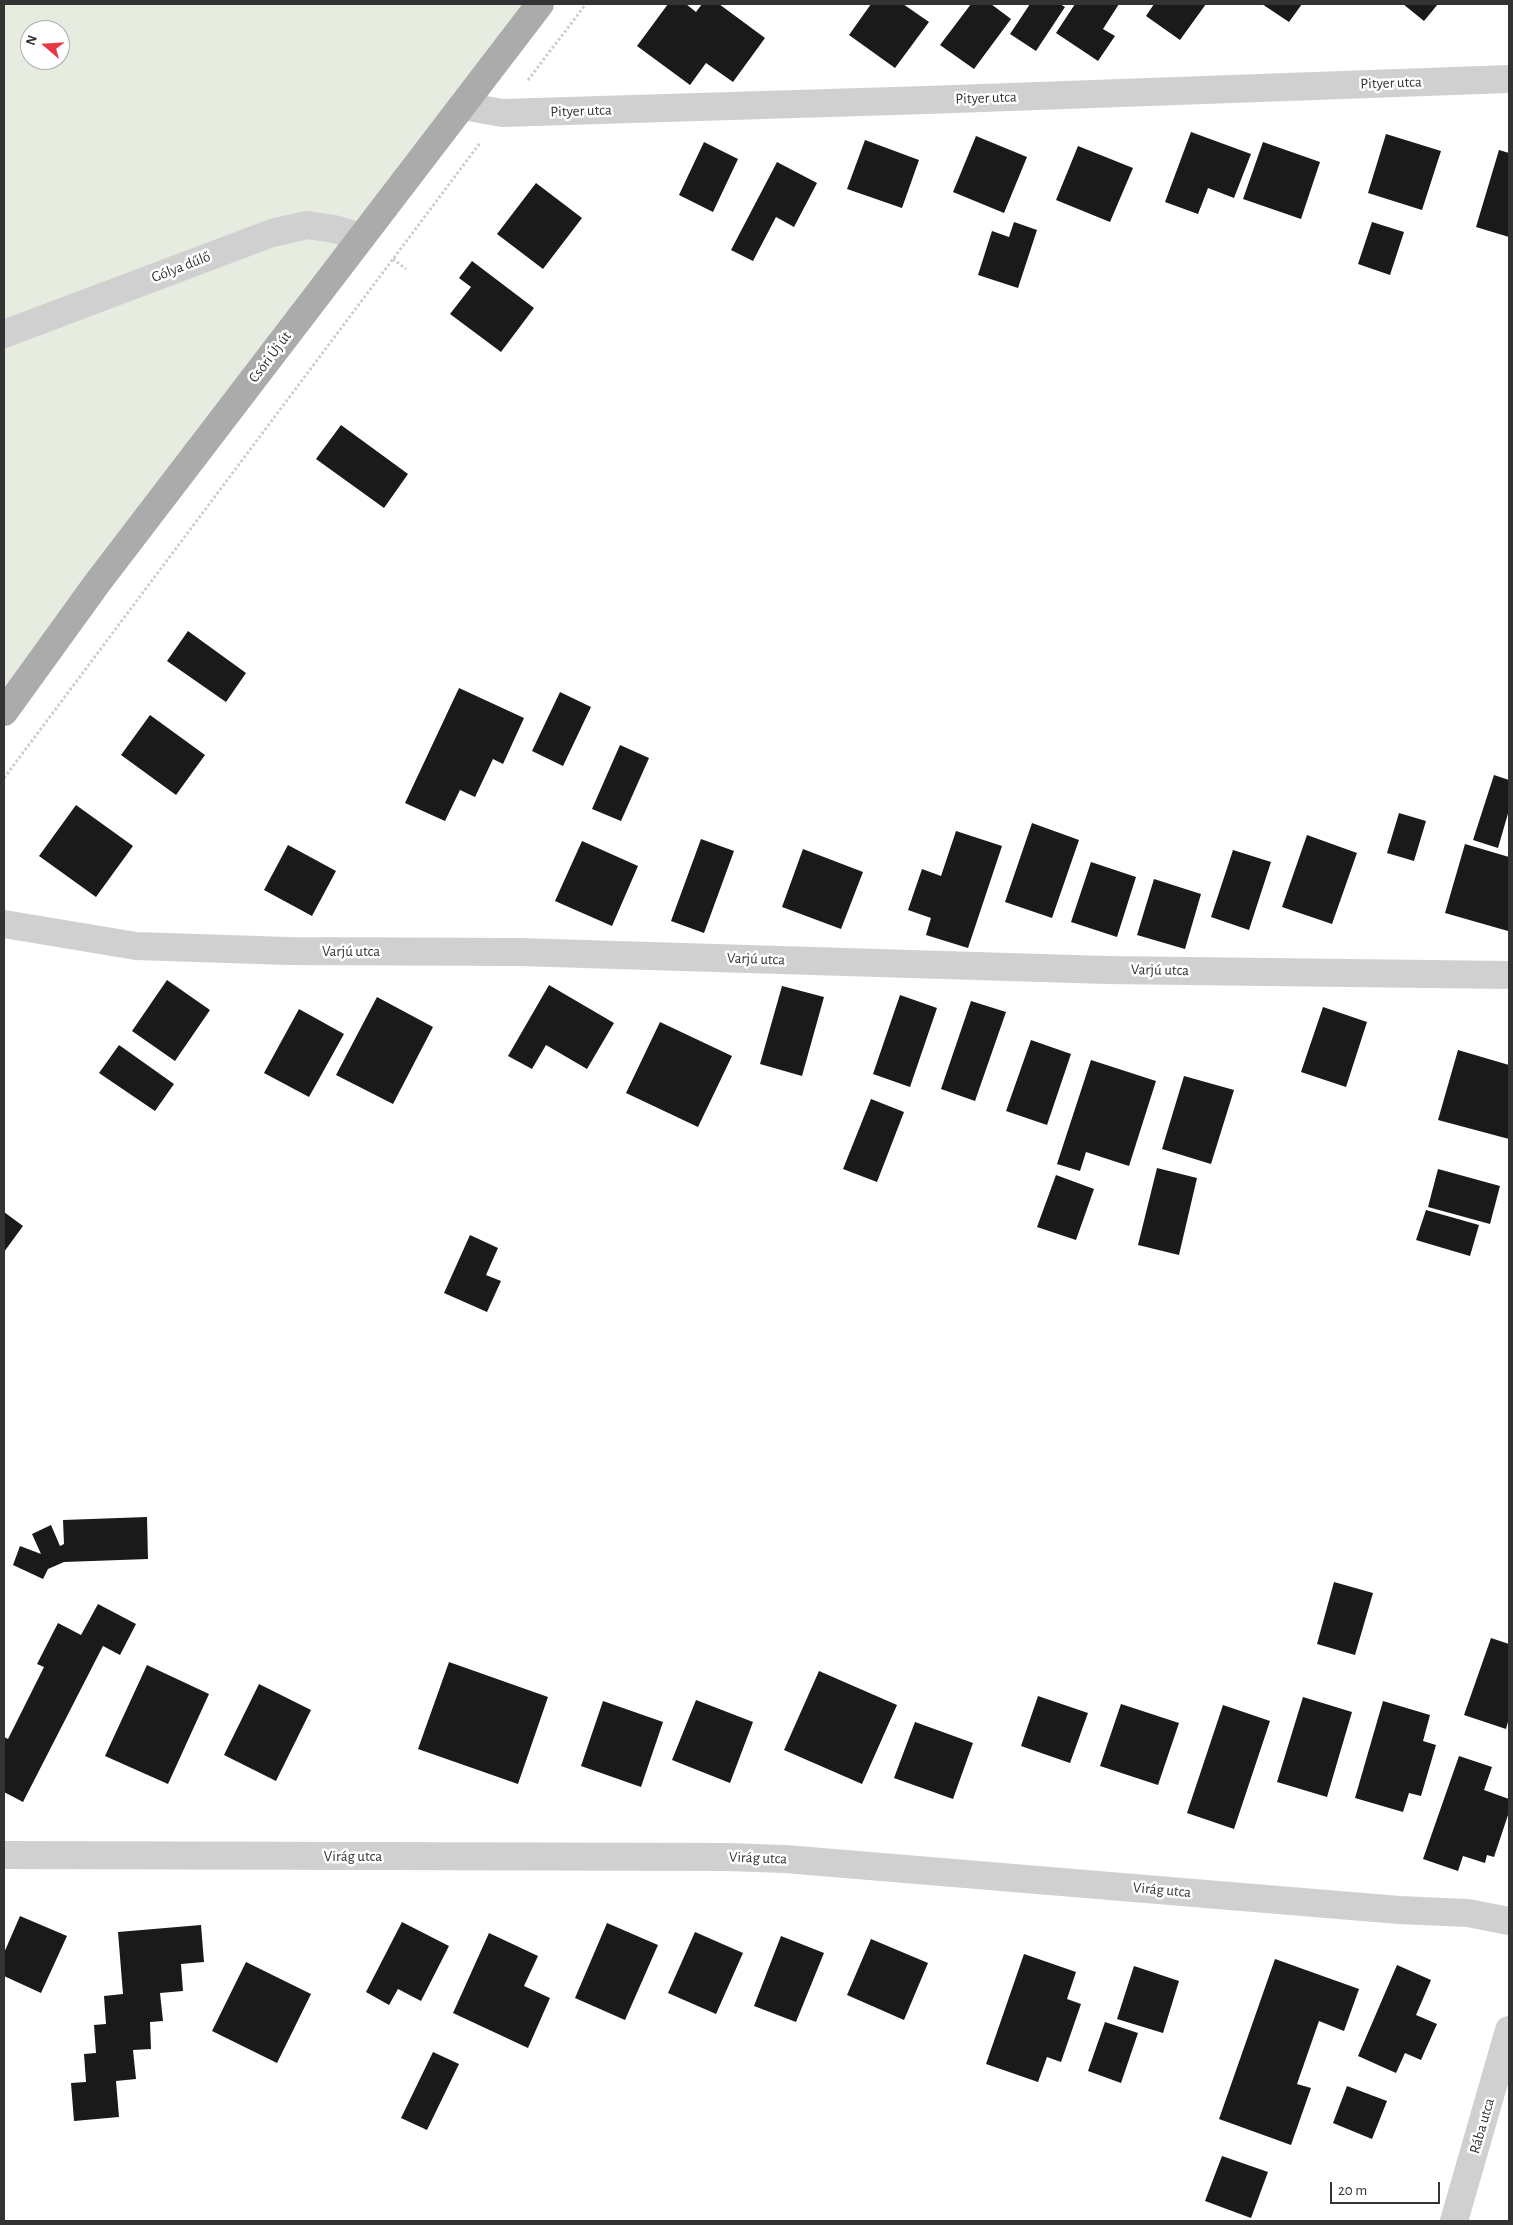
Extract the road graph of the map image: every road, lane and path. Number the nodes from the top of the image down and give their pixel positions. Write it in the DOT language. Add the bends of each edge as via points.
graph roads {
  1 [pos="540,4"];
  2 [pos="1509,79"];
  3 [pos="463,106"];
  4 [pos="362,237"];
  5 [pos="406,269"];
  6 [pos="4,334"];
  7 [pos="4,712"];
  8 [pos="4,778"];
  9 [pos="4,924"];
  10 [pos="1509,975"];
  11 [pos="4,1855"];
  12 [pos="1509,1920"];
  13 [pos="1509,2030"];
  14 [pos="1454,2221"];
  1 -- 3 [label="main road, Csóri Új út"];
  2 -- 3 [label="street, Pityer utca" via="502,113"];
  3 -- 4 [label="main road, Csóri Új út"];
  4 -- 6 [label="street, Gólya dűlő" via="307,225 272,233"];
  4 -- 7 [label="main road, Csóri Új út" via="98,582"];
  5 -- 8 [label="path" via="393,259"];
  9 -- 10 [label="street, Varjú utca" via="136,946 278,951 519,952 1116,970"];
  11 -- 12 [label="street, Virág utca" via="785,1859 1468,1913"];
  13 -- 14 [label="street, Rába utca"];
}
